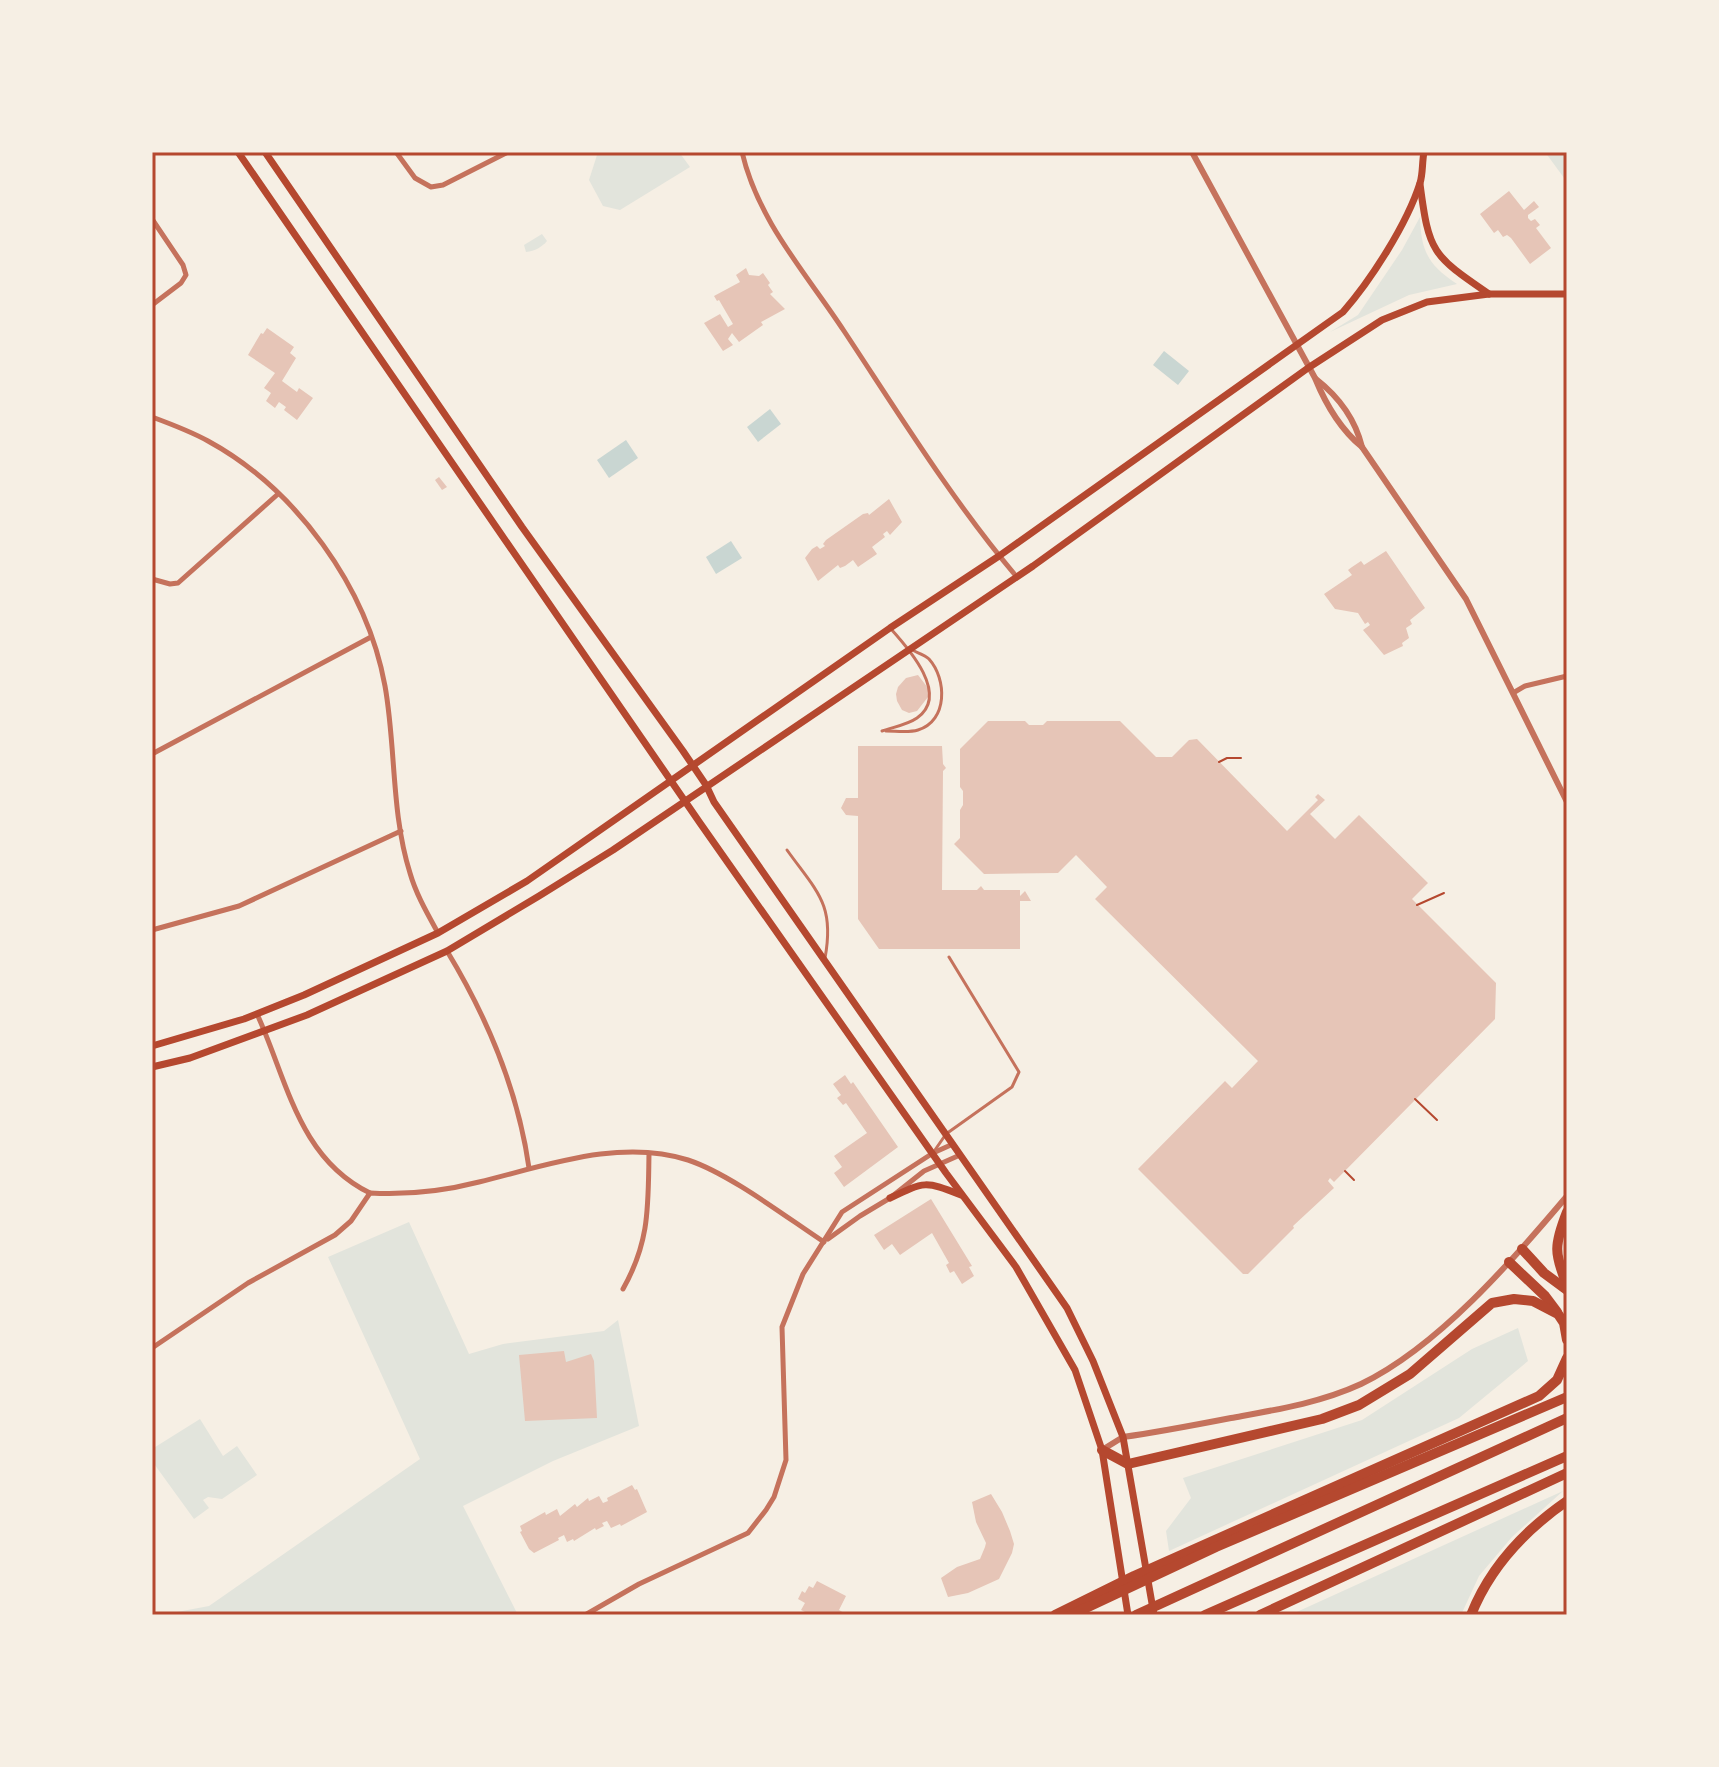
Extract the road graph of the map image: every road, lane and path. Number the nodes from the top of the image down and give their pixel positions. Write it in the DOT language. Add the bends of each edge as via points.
graph roads {
  1 [pos="238,152"];
  2 [pos="265,152"];
  3 [pos="396,152"];
  4 [pos="508,152"];
  5 [pos="742,152"];
  6 [pos="1192,152"];
  7 [pos="1424,152"];
  8 [pos="1420,182"];
  9 [pos="152,219"];
  10 [pos="1489,294"];
  11 [pos="1567,294"];
  12 [pos="152,305"];
  13 [pos="1296,347"];
  14 [pos="1308,368"];
  15 [pos="1315,378"];
  16 [pos="152,417"];
  17 [pos="1362,447"];
  18 [pos="278,494"];
  19 [pos="999,556"];
  20 [pos="1016,576"];
  21 [pos="152,579"];
  22 [pos="890,628"];
  23 [pos="371,637"];
  24 [pos="909,649"];
  25 [pos="1567,676"];
  26 [pos="1513,693"];
  27 [pos="152,754"];
  28 [pos="1241,758"];
  29 [pos="1219,762"];
  30 [pos="693,766"];
  31 [pos="671,781"];
  32 [pos="706,785"];
  33 [pos="685,801"];
  34 [pos="1567,802"];
  35 [pos="401,831"];
  36 [pos="787,850"];
  37 [pos="1444,893"];
  38 [pos="1417,905"];
  39 [pos="152,930"];
  40 [pos="438,933"];
  41 [pos="447,951"];
  42 [pos="949,957"];
  43 [pos="825,958"];
  44 [pos="257,1014"];
  45 [pos="265,1031"];
  46 [pos="152,1046"];
  47 [pos="152,1067"];
  48 [pos="1415,1099"];
  49 [pos="1437,1120"];
  50 [pos="946,1134"];
  51 [pos="953,1144"];
  52 [pos="933,1153"];
  53 [pos="649,1154"];
  54 [pos="960,1155"];
  55 [pos="942,1165"];
  56 [pos="529,1168"];
  57 [pos="1345,1171"];
  58 [pos="1354,1180"];
  59 [pos="370,1193"];
  60 [pos="963,1196"];
  61 [pos="1567,1196"];
  62 [pos="890,1198"];
  63 [pos="1567,1212"];
  64 [pos="824,1242"];
  65 [pos="1522,1249"];
  66 [pos="1509,1262"];
  67 [pos="1567,1288"];
  68 [pos="623,1289"];
  69 [pos="1558,1314"];
  70 [pos="1567,1340"];
  71 [pos="152,1348"];
  72 [pos="1567,1358"];
  73 [pos="1567,1397"];
  74 [pos="1567,1418"];
  75 [pos="1123,1437"];
  76 [pos="1102,1450"];
  77 [pos="1567,1456"];
  78 [pos="1128,1464"];
  79 [pos="1567,1473"];
  80 [pos="1567,1501"];
  81 [pos="598,1608"];
  82 [pos="585,1615"];
  83 [pos="601,1615"];
  84 [pos="1055,1615"];
  85 [pos="1071,1615"];
  86 [pos="1128,1615"];
  87 [pos="1136,1615"];
  88 [pos="1154,1615"];
  89 [pos="1205,1615"];
  90 [pos="1260,1615"];
  91 [pos="1471,1615"];
  1 -- 31 [label="main road"];
  2 -- 30 [label="main road"];
  3 -- 4 [label="street" via="415,178 431,187"];
  5 -- 19 [label="street" via="771,226"];
  6 -- 13 [label="street"];
  7 -- 8 [label="main road"];
  8 -- 10 [label="main road" via="1426,228 1438,254"];
  8 -- 13 [label="main road" via="1366,286 1343,312"];
  9 -- 12 [label="street" via="186,275"];
  10 -- 11 [label="main road"];
  10 -- 14 [label="main road" via="1427,302 1382,320"];
  13 -- 14 [label="street"];
  13 -- 19 [label="main road"];
  14 -- 15 [label="street"];
  14 -- 20 [label="main road"];
  15 -- 17 [label="street" via="1346,434"];
  15 -- 17 [label="street" via="1335,394 1357,426"];
  16 -- 18 [label="street" via="208,441"];
  17 -- 26 [label="street" via="1466,599"];
  18 -- 21 [label="street" via="178,583"];
  18 -- 23 [label="street" via="340,569"];
  19 -- 20 [label="street"];
  19 -- 22 [label="main road"];
  20 -- 24 [label="main road"];
  22 -- 24 [label="lane"];
  22 -- 30 [label="main road"];
  23 -- 27 [label="street"];
  23 -- 35 [label="street" via="385,686"];
  24 -- 24 [label="lane" via="929,685 929,705 913,721 882,731 922,729 935,719 941,703 941,678 928,657"];
  24 -- 32 [label="main road"];
  25 -- 26 [label="street"];
  26 -- 34 [label="street"];
  28 -- 29 [label="path"];
  30 -- 31 [label="main road"];
  30 -- 32 [label="main road"];
  31 -- 33 [label="main road"];
  31 -- 40 [label="main road" via="527,881"];
  32 -- 33 [label="main road"];
  32 -- 43 [label="main road"];
  33 -- 41 [label="main road"];
  33 -- 52 [label="main road"];
  35 -- 39 [label="street" via="239,906"];
  35 -- 40 [label="street" via="417,895"];
  36 -- 43 [label="lane" via="825,903"];
  37 -- 38 [label="path"];
  40 -- 44 [label="main road"];
  41 -- 45 [label="main road"];
  41 -- 56 [label="street" via="492,1036"];
  42 -- 50 [label="lane" via="1019,1072 1012,1087"];
  43 -- 50 [label="main road"];
  44 -- 45 [label="street"];
  44 -- 46 [label="main road"];
  45 -- 47 [label="main road"];
  45 -- 59 [label="street" via="293,1108 314,1147"];
  48 -- 49 [label="path"];
  50 -- 51 [label="main road"];
  50 -- 52 [label="lane"];
  51 -- 52 [label="street"];
  51 -- 54 [label="main road"];
  52 -- 55 [label="main road"];
  52 -- 64 [label="street" via="842,1212"];
  53 -- 56 [label="street" via="602,1154"];
  53 -- 64 [label="street" via="708,1167"];
  53 -- 68 [label="street" via="645,1239"];
  54 -- 55 [label="street"];
  54 -- 75 [label="main road" via="1067,1308"];
  55 -- 60 [label="main road"];
  55 -- 62 [label="street" via="924,1171"];
  56 -- 59 [label="street" via="463,1185 398,1195"];
  57 -- 58 [label="path"];
  59 -- 71 [label="street" via="335,1235 248,1283"];
  60 -- 62 [label="main road" via="926,1183"];
  60 -- 76 [label="main road" via="1016,1267 1075,1370"];
  61 -- 65 [label="street"];
  62 -- 64 [label="street"];
  63 -- 67 [label="highway" via="1557,1239 1557,1258"];
  64 -- 81 [label="street" via="803,1274 782,1327 786,1460 766,1510 748,1533"];
  65 -- 66 [label="street"];
  65 -- 67 [label="highway"];
  66 -- 69 [label="highway"];
  66 -- 75 [label="street" via="1412,1352 1361,1384 1300,1406"];
  69 -- 70 [label="highway"];
  69 -- 78 [label="highway" via="1533,1301 1492,1303 1410,1374 1359,1405 1322,1419"];
  72 -- 84 [label="highway" via="1557,1380 1539,1396"];
  73 -- 85 [label="highway"];
  74 -- 87 [label="highway"];
  75 -- 76 [label="street"];
  75 -- 78 [label="main road"];
  76 -- 78 [label="highway"];
  76 -- 86 [label="main road"];
  77 -- 89 [label="highway"];
  78 -- 88 [label="main road"];
  79 -- 90 [label="highway"];
  80 -- 91 [label="highway" via="1502,1559"];
  81 -- 82 [label="street"];
  81 -- 83 [label="street"];
}
